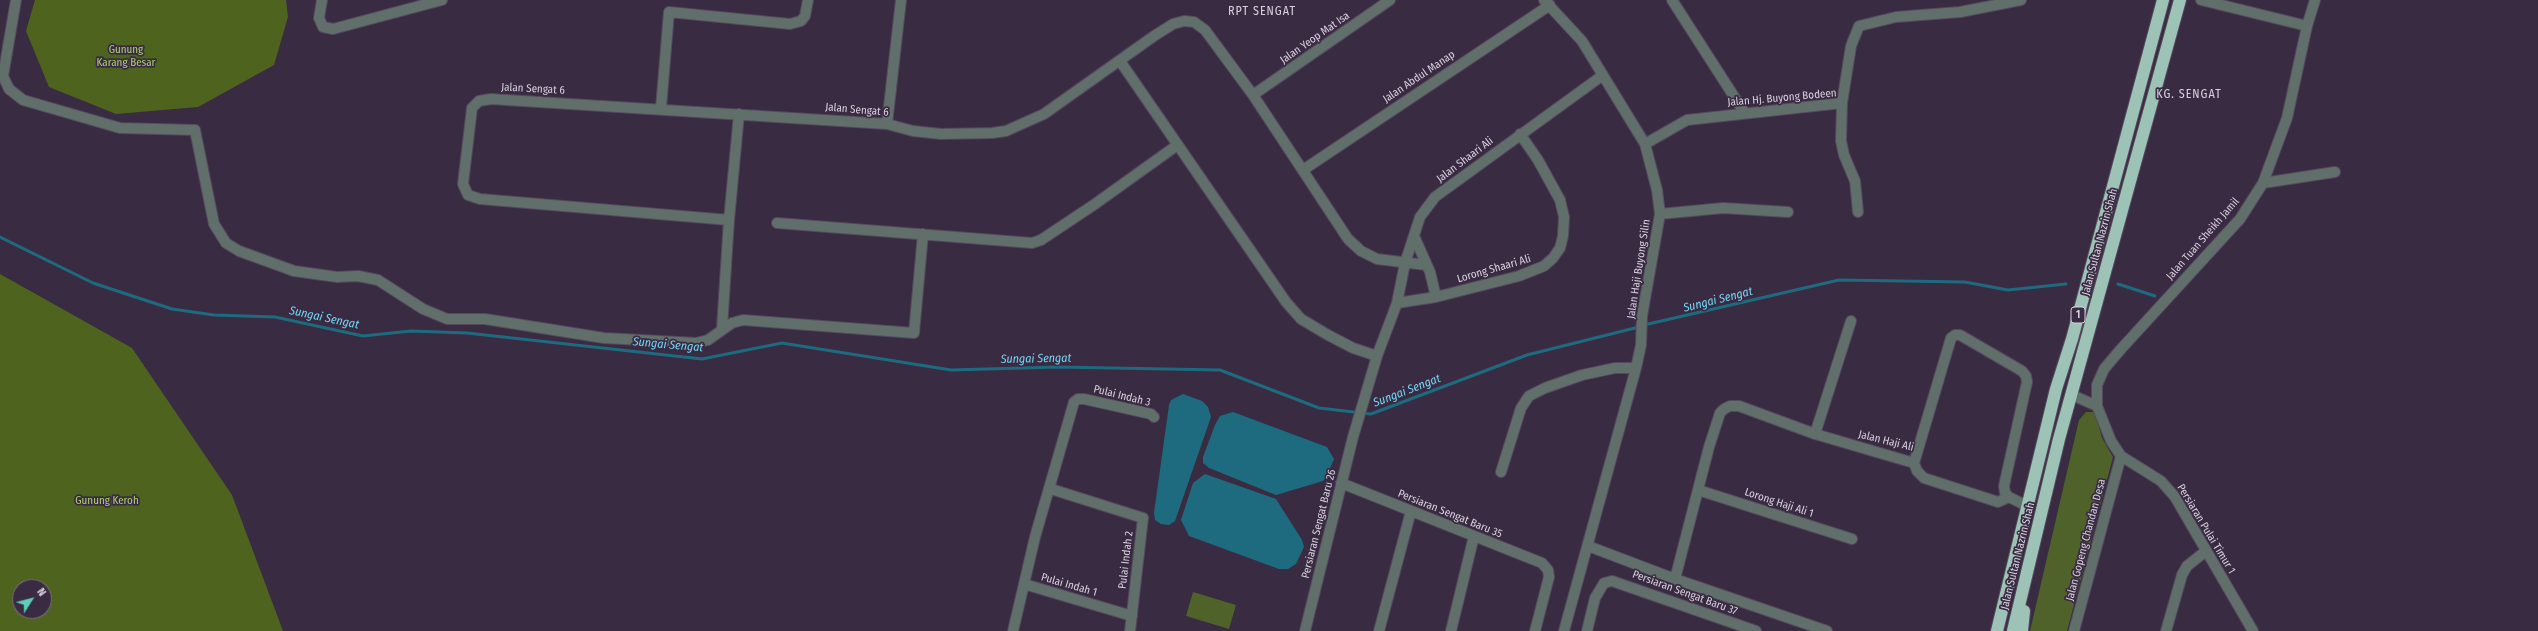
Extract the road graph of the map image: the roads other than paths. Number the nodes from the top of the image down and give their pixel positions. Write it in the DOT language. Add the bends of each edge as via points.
graph roads {
  1 [pos="16,0"];
  2 [pos="322,0"];
  3 [pos="442,0"];
  4 [pos="808,0"];
  5 [pos="901,0"];
  6 [pos="1390,0"];
  7 [pos="1672,0"];
  8 [pos="2021,0"];
  9 [pos="2164,0"];
  10 [pos="2180,0"];
  11 [pos="2201,0"];
  12 [pos="2315,0"];
  13 [pos="1547,3"];
  14 [pos="2306,26"];
  15 [pos="1120,61"];
  16 [pos="1603,75"];
  17 [pos="1253,95"];
  18 [pos="1842,102"];
  19 [pos="661,108"];
  20 [pos="1744,112"];
  21 [pos="739,114"];
  22 [pos="887,124"];
  23 [pos="1520,134"];
  24 [pos="1645,144"];
  25 [pos="1176,146"];
  26 [pos="1303,170"];
  27 [pos="2335,172"];
  28 [pos="2263,183"];
  29 [pos="1788,212"];
  30 [pos="1858,212"];
  31 [pos="1660,214"];
  32 [pos="729,220"];
  33 [pos="777,223"];
  34 [pos="923,234"];
  35 [pos="1414,236"];
  36 [pos="1405,263"];
  37 [pos="1426,265"];
  38 [pos="1436,297"];
  39 [pos="1397,303"];
  40 [pos="1851,321"];
  41 [pos="722,328"];
  42 [pos="2072,339"];
  43 [pos="1377,356"];
  44 [pos="1636,368"];
  45 [pos="2072,395"];
  46 [pos="2097,406"];
  47 [pos="1154,417"];
  48 [pos="1815,434"];
  49 [pos="2042,442"];
  50 [pos="2121,456"];
  51 [pos="1914,463"];
  52 [pos="1500,472"];
  53 [pos="1341,483"];
  54 [pos="1050,489"];
  55 [pos="1698,490"];
  56 [pos="2009,497"];
  57 [pos="2027,506"];
  58 [pos="1411,511"];
  59 [pos="1474,536"];
  60 [pos="1852,539"];
  61 [pos="1588,546"];
  62 [pos="2206,552"];
  63 [pos="1675,579"];
  64 [pos="1024,584"];
  65 [pos="2024,588"];
  66 [pos="1132,616"];
  67 [pos="1724,626"];
  68 [pos="1013,631"];
  69 [pos="1130,631"];
  70 [pos="1305,631"];
  71 [pos="1379,631"];
  72 [pos="1451,631"];
  73 [pos="1535,631"];
  74 [pos="1564,631"];
  75 [pos="1587,631"];
  76 [pos="1756,631"];
  77 [pos="1827,631"];
  78 [pos="1997,631"];
  79 [pos="2006,631"];
  80 [pos="2013,631"];
  81 [pos="2022,631"];
  82 [pos="2074,631"];
  83 [pos="2166,631"];
  84 [pos="2253,631"];
  1 -- 41 [label="street" via="3,76 9,89 23,100 120,128 195,130 214,224 224,240 239,251 294,271 378,280 423,309 447,318 485,319 604,338 696,343 708,340"];
  2 -- 3 [label="street" via="319,18 324,27 334,29"];
  4 -- 19 [label="street" via="805,16 801,21 790,24 669,12"];
  5 -- 22 [label="street"];
  6 -- 17 [label="street, Jalan Yeop Mat Isa"];
  7 -- 20 [label="street"];
  8 -- 18 [label="street" via="1960,12 1896,17 1859,26 1851,46"];
  9 -- 42 [label="highway, Jalan Sultan Nazrin Shah / 1"];
  10 -- 45 [label="highway, Jalan Sultan Nazrin Shah / 1"];
  11 -- 14 [label="street"];
  12 -- 14 [label="street, Jalan Tuan Sheikh Jamil"];
  13 -- 16 [label="street, Jalan Haji Buyong Silin" via="1582,41"];
  13 -- 26 [label="street, Jalan Abdul Manap"];
  14 -- 28 [label="street, Jalan Tuan Sheikh Jamil" via="2287,118"];
  15 -- 17 [label="street, Jalan Sengat 6" via="1173,24 1184,21 1199,24"];
  15 -- 22 [label="street, Jalan Sengat 6" via="1044,114 1006,131 969,135 941,134 913,131"];
  15 -- 25 [label="street"];
  16 -- 23 [label="street, Jalan Shaari Ali"];
  16 -- 24 [label="street, Jalan Haji Buyong Silin"];
  17 -- 26 [label="street"];
  18 -- 20 [label="street, Jalan Hj. Buyong Bodeen"];
  18 -- 30 [label="street, Jalan Hj. Buyong Bodeen" via="1841,141 1855,181"];
  19 -- 21 [label="street, Jalan Sengat 6"];
  19 -- 32 [label="street, Jalan Sengat 6" via="492,99 479,101 472,108 463,184 468,195 480,199"];
  20 -- 24 [label="street, Jalan Hj. Buyong Bodeen" via="1687,120"];
  21 -- 22 [label="street, Jalan Sengat 6"];
  21 -- 32 [label="street"];
  23 -- 35 [label="street, Jalan Shaari Ali" via="1434,197 1420,217"];
  23 -- 38 [label="street, Lorong Shaari Ali" via="1560,200 1564,217 1560,248 1544,266 1533,272"];
  24 -- 31 [label="street, Jalan Haji Buyong Silin" via="1657,190"];
  25 -- 34 [label="street" via="1041,240 1032,243"];
  25 -- 43 [label="street" via="1286,302 1301,319 1341,343"];
  26 -- 36 [label="street" via="1354,246 1377,259"];
  27 -- 28 [label="street"];
  28 -- 46 [label="street, Jalan Tuan Sheikh Jamil" via="2240,219 2104,369 2097,385"];
  29 -- 31 [label="street" via="1722,208"];
  31 -- 44 [label="street, Jalan Haji Buyong Silin" via="1642,316 1641,345"];
  32 -- 41 [label="street"];
  33 -- 34 [label="street"];
  34 -- 41 [label="street" via="914,333 743,320"];
  35 -- 36 [label="street, Jalan Shaari Ali"];
  35 -- 37 [label="street"];
  36 -- 37 [label="street"];
  36 -- 39 [label="street, Jalan Shaari Ali"];
  37 -- 38 [label="street"];
  38 -- 39 [label="street, Lorong Shaari Ali"];
  39 -- 43 [label="street, Jalan Shaari Ali"];
  40 -- 48 [label="street"];
  42 -- 45 [label="highway" via="2073,350 2068,370"];
  42 -- 49 [label="highway, Jalan Sultan Nazrin Shah / 1"];
  43 -- 53 [label="street, Persiaran Sengat Baru 26"];
  44 -- 52 [label="street" via="1615,368 1582,375 1529,396 1521,408"];
  44 -- 61 [label="street, Jalan Haji Buyong Silin"];
  45 -- 46 [label="street"];
  45 -- 49 [label="highway" via="2058,403 2048,434"];
  45 -- 65 [label="highway, Jalan Sultan Nazrin Shah / 1"];
  46 -- 50 [label="street" via="2109,436"];
  47 -- 54 [label="street, Pulai Indah 3" via="1151,414 1078,399 1074,402"];
  48 -- 51 [label="street, Jalan Haji Ali"];
  48 -- 55 [label="street, Jalan Haji Ali" via="1739,406 1730,406 1720,412"];
  49 -- 57 [label="highway, Jalan Sultan Nazrin Shah / 1"];
  50 -- 62 [label="street, Persiaran Pulai Timur 1" via="2152,474 2169,490"];
  50 -- 82 [label="street, Jalan Gopeng Chandan Desa"];
  51 -- 56 [label="street" via="1924,478 1998,502"];
  51 -- 56 [label="street, Jalan Haji Ali" via="1951,338 1960,335 2022,371 2026,376 2027,382 2004,486"];
  53 -- 58 [label="street, Persiaran Sengat Baru 35"];
  53 -- 70 [label="street, Persiaran Sengat Baru 26"];
  54 -- 64 [label="street"];
  54 -- 66 [label="street, Pulai Indah 2" via="1143,518"];
  55 -- 60 [label="street, Lorong Haji Ali 1"];
  55 -- 63 [label="street, Jalan Haji Ali"];
  56 -- 57 [label="street"];
  57 -- 78 [label="highway, Jalan Sultan Nazrin Shah / 1"];
  58 -- 59 [label="street, Persiaran Sengat Baru 35"];
  58 -- 71 [label="street"];
  59 -- 72 [label="street"];
  59 -- 73 [label="street, Persiaran Sengat Baru 35" via="1542,564 1548,570 1550,577"];
  61 -- 63 [label="street"];
  61 -- 74 [label="street, Jalan Haji Buyong Silin"];
  62 -- 83 [label="street" via="2187,566"];
  62 -- 84 [label="street, Persiaran Pulai Timur 1"];
  63 -- 77 [label="street"];
  64 -- 66 [label="street, Pulai Indah 1"];
  64 -- 68 [label="street"];
  65 -- 79 [label="highway"];
  65 -- 80 [label="highway, Jalan Sultan Nazrin Shah / 1"];
  65 -- 81 [label="highway"];
  66 -- 69 [label="street, Pulai Indah 2"];
  67 -- 75 [label="street, Persiaran Sengat Baru 37" via="1623,583 1612,581 1604,583 1595,598"];
  67 -- 76 [label="street, Persiaran Sengat Baru 37"];
}
